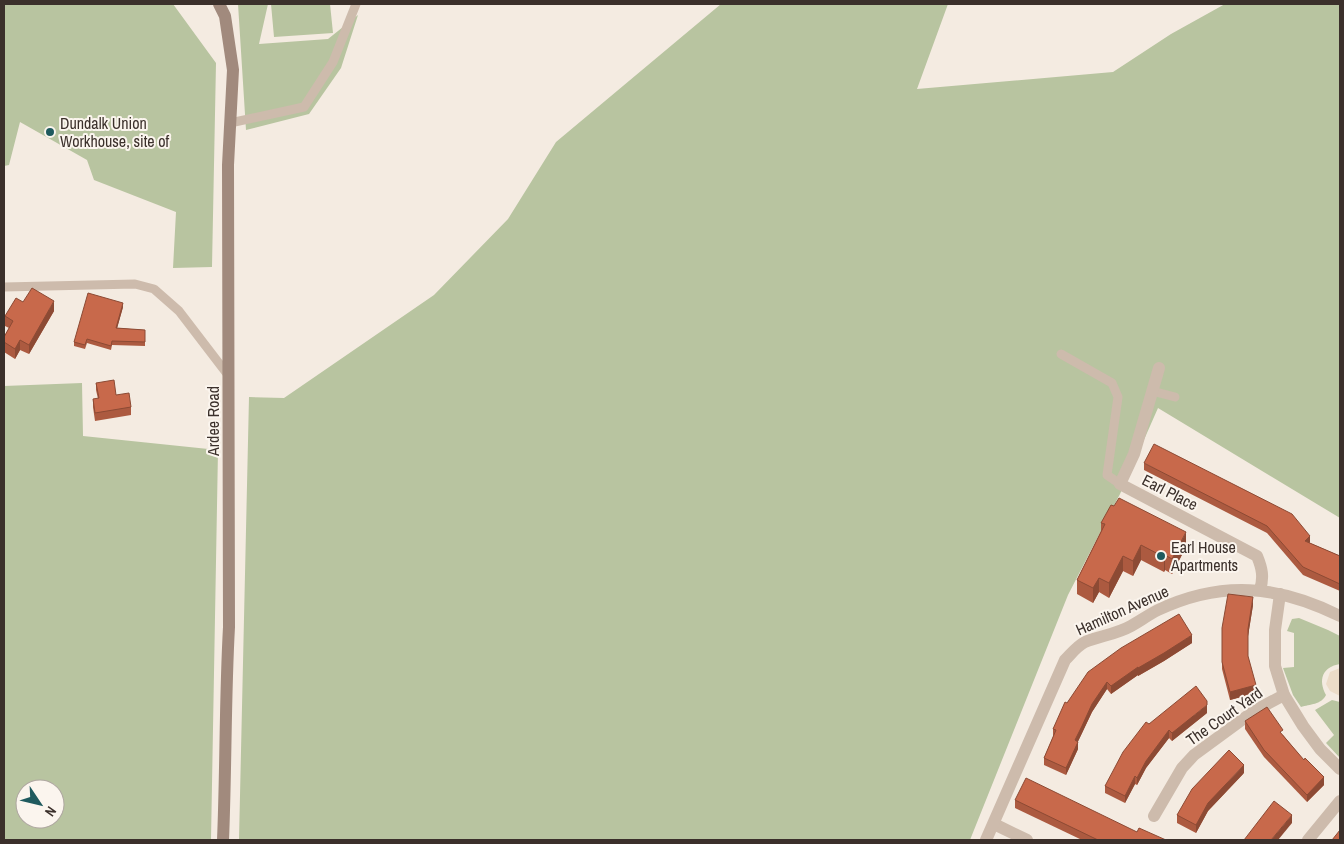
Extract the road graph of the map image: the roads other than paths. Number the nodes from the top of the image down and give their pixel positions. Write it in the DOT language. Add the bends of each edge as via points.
graph roads {
  1 [pos="219,4"];
  2 [pos="356,4"];
  3 [pos="230,123"];
  4 [pos="4,287"];
  5 [pos="1062,354"];
  6 [pos="1159,368"];
  7 [pos="230,376"];
  8 [pos="1152,391"];
  9 [pos="1175,397"];
  10 [pos="1120,484"];
  11 [pos="1260,590"];
  12 [pos="1280,594"];
  13 [pos="1340,616"];
  14 [pos="1284,695"];
  15 [pos="1340,769"];
  16 [pos="1340,801"];
  17 [pos="1154,816"];
  18 [pos="994,824"];
  19 [pos="223,840"];
  20 [pos="986,840"];
  21 [pos="1027,840"];
  22 [pos="1308,840"];
  1 -- 3 [label="main road, Ardee Road" via="226,16 232,70"];
  2 -- 3 [label="lane" via="333,62 304,107"];
  3 -- 7 [label="main road, Ardee Road"];
  4 -- 7 [label="lane" via="135,284 154,290 179,311"];
  5 -- 10 [label="lane" via="1112,383 1118,397 1107,475"];
  6 -- 8 [label="street, Earl Place"];
  7 -- 19 [label="main road, Ardee Road" via="229,627"];
  8 -- 9 [label="lane"];
  8 -- 10 [label="street, Earl Place" via="1134,454"];
  10 -- 11 [label="street, Earl Place" via="1257,556 1263,569"];
  11 -- 12 [label="street, Hamilton Avenue"];
  11 -- 18 [label="street, Hamilton Avenue" via="1201,594 1157,610 1105,637 1083,643 1065,660"];
  12 -- 13 [label="street, Hamilton Avenue"];
  12 -- 14 [label="street" via="1275,666"];
  14 -- 15 [label="street" via="1308,734"];
  14 -- 17 [label="street, The Court Yard" via="1254,711 1194,755 1182,768"];
  16 -- 22 [label="street"];
  18 -- 20 [label="street, Hamilton Avenue"];
  18 -- 21 [label="street"];
}
